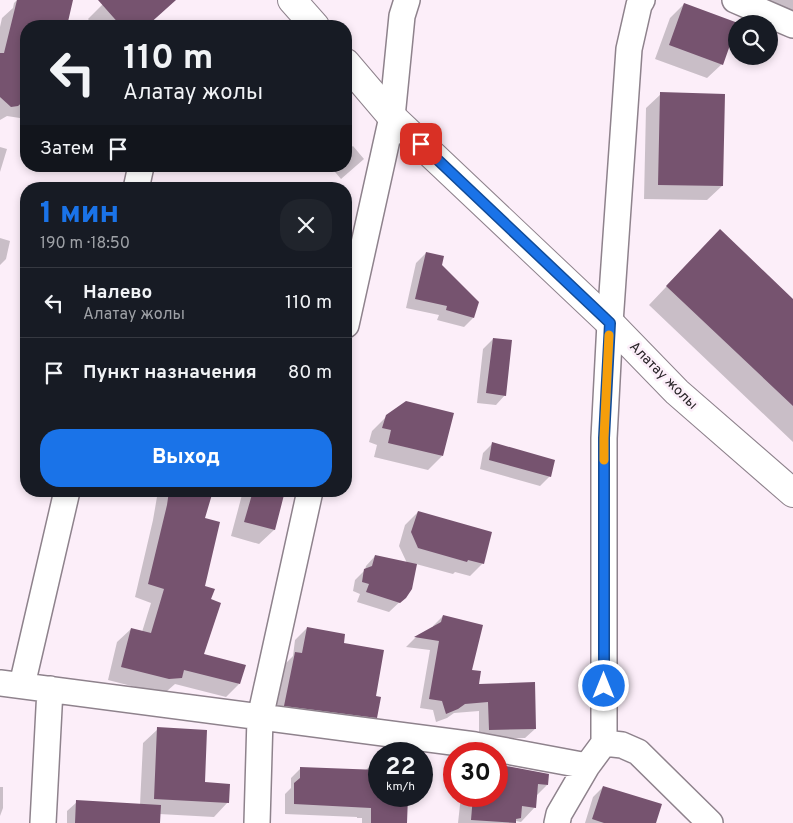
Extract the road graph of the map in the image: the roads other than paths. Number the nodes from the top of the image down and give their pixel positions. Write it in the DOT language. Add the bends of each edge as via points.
graph roads {
  1 [pos="292,0"];
  2 [pos="407,0"];
  3 [pos="642,0"];
  4 [pos="735,0"];
  5 [pos="310,20"];
  6 [pos="793,25"];
  7 [pos="352,70"];
  8 [pos="392,116"];
  9 [pos="352,298"];
  10 [pos="610,323"];
  11 [pos="793,493"];
  12 [pos="65,497"];
  13 [pos="309,497"];
  14 [pos="11,684"];
  15 [pos="50,689"];
  16 [pos="260,718"];
  17 [pos="604,743"];
  18 [pos="587,766"];
  19 [pos="43,823"];
  20 [pos="257,823"];
  21 [pos="557,823"];
  22 [pos="710,823"];
  1 -- 5 [label="main road"];
  2 -- 8 [label="street" via="402,16"];
  3 -- 10 [label="street" via="629,49"];
  4 -- 6 [label="street"];
  7 -- 8 [label="main road, Алатау жолы"];
  8 -- 9 [label="street"];
  8 -- 10 [label="main road, Алатау жолы"];
  10 -- 11 [label="main road, Алатау жолы" via="677,392"];
  10 -- 17 [label="street" via="604,438"];
  12 -- 14 [label="street"];
  13 -- 16 [label="street"];
  14 -- 15 [label="street"];
  15 -- 16 [label="street"];
  15 -- 19 [label="street"];
  16 -- 18 [label="street" via="475,746"];
  16 -- 20 [label="street"];
  17 -- 18 [label="street"];
  17 -- 22 [label="street" via="622,745 638,752"];
  18 -- 21 [label="street"];
}
